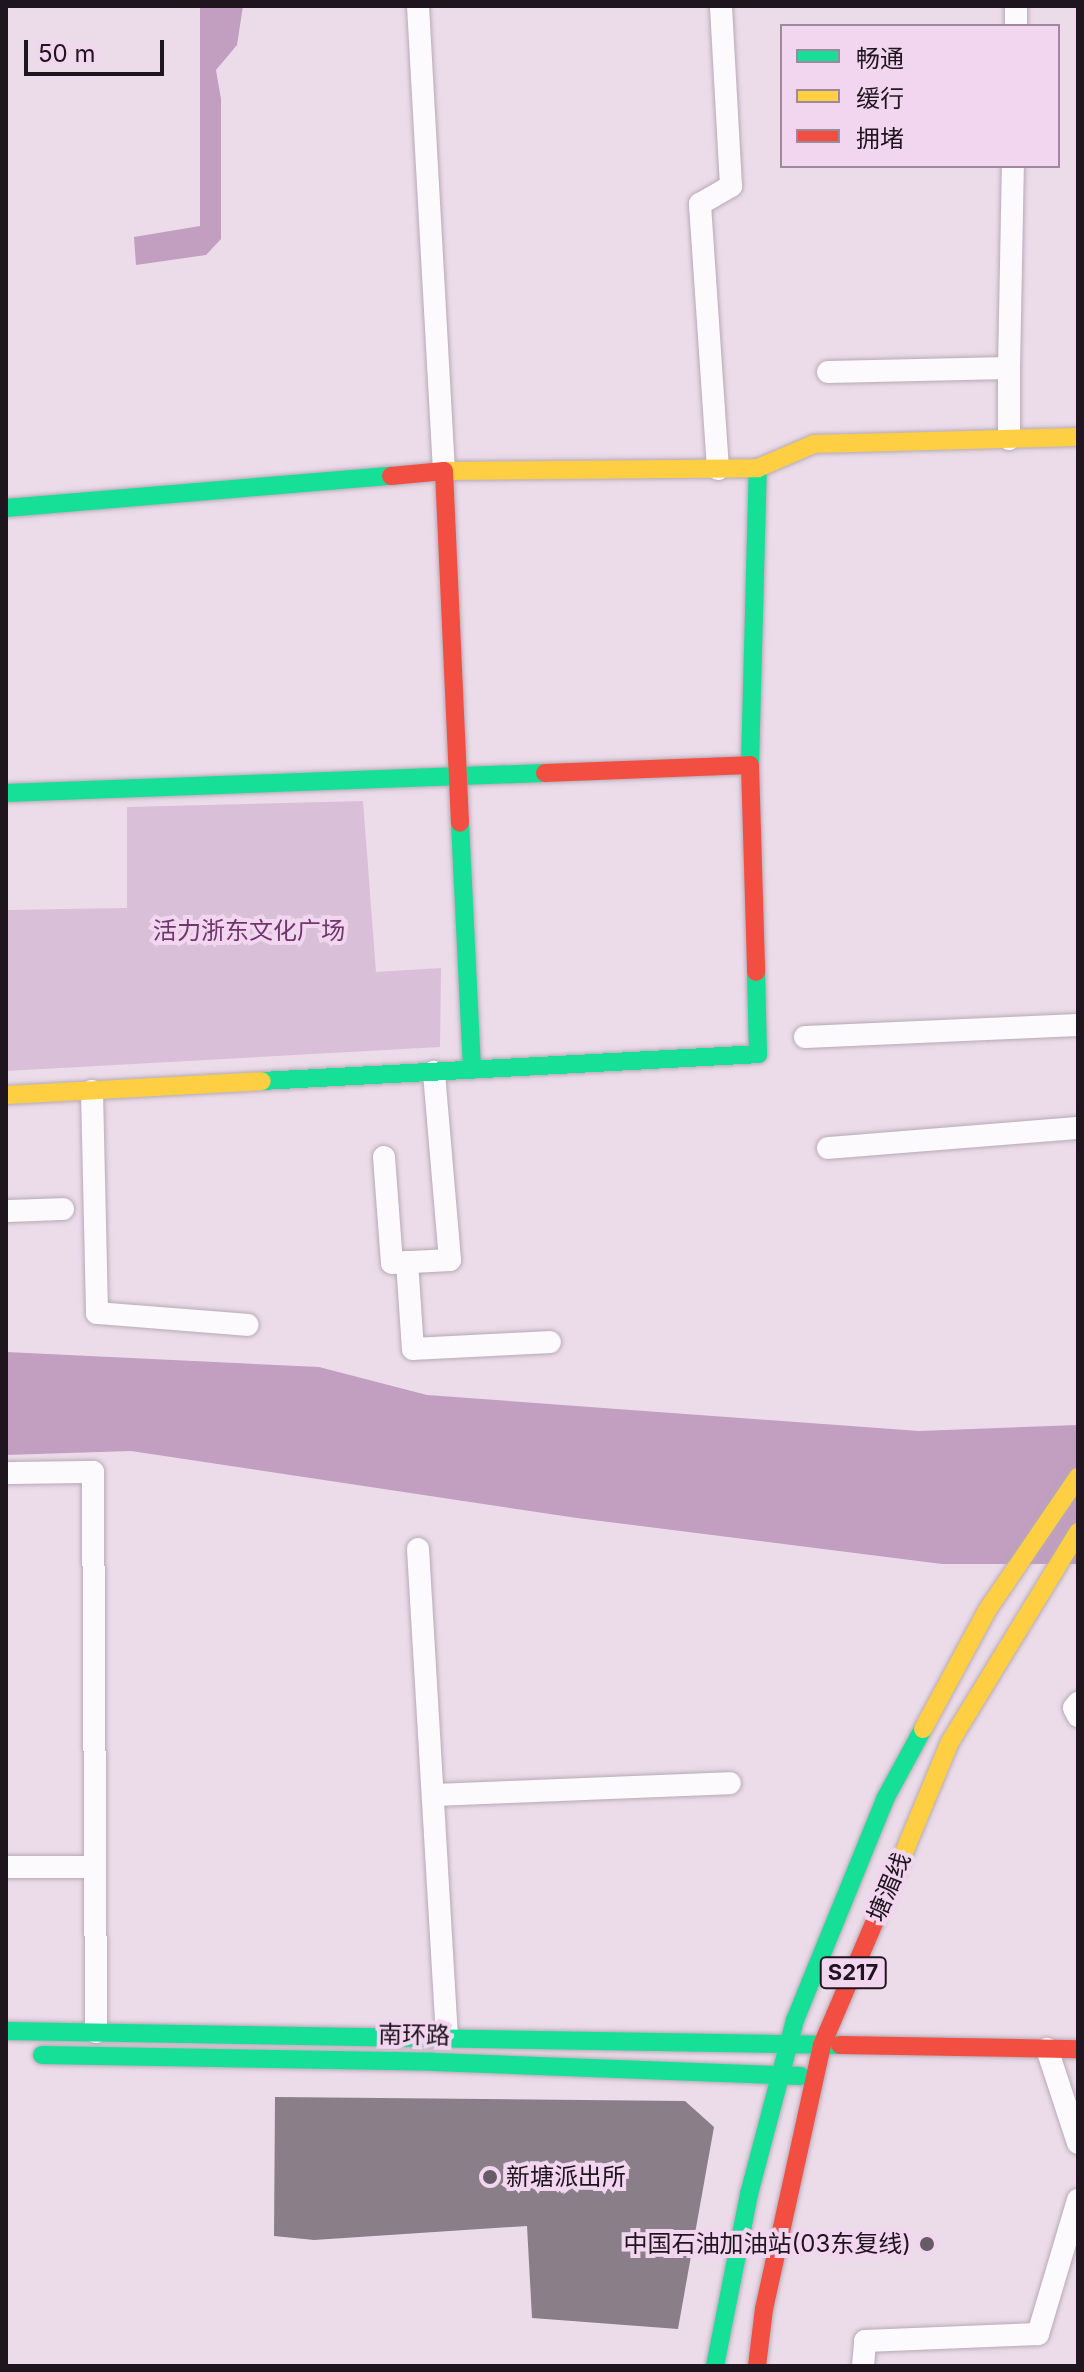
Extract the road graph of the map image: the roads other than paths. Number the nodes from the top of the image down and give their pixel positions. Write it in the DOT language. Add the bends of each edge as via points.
graph roads {
  1 [pos="418,6"];
  2 [pos="721,6"];
  3 [pos="1013,168"];
  4 [pos="1009,368"];
  5 [pos="828,372"];
  6 [pos="1078,437"];
  7 [pos="1009,439"];
  8 [pos="758,468"];
  9 [pos="718,469"];
  10 [pos="444,471"];
  11 [pos="6,508"];
  12 [pos="750,765"];
  13 [pos="457,776"];
  14 [pos="6,793"];
  15 [pos="1078,1025"];
  16 [pos="805,1037"];
  17 [pos="472,1070"];
  18 [pos="434,1072"];
  19 [pos="92,1091"];
  20 [pos="6,1095"];
  21 [pos="1078,1128"];
  22 [pos="828,1148"];
  23 [pos="384,1157"];
  24 [pos="63,1209"];
  25 [pos="6,1211"];
  26 [pos="407,1262"];
  27 [pos="248,1325"];
  28 [pos="550,1342"];
  29 [pos="6,1473"];
  30 [pos="1078,1477"];
  31 [pos="1078,1532"];
  32 [pos="418,1549"];
  33 [pos="1078,1703"];
  34 [pos="1078,1716"];
  35 [pos="730,1783"];
  36 [pos="433,1795"];
  37 [pos="6,1867"];
  38 [pos="95,1867"];
  39 [pos="6,2031"];
  40 [pos="96,2032"];
  41 [pos="447,2035"];
  42 [pos="790,2045"];
  43 [pos="822,2045"];
  44 [pos="1047,2049"];
  45 [pos="1078,2049"];
  46 [pos="22,2054"];
  47 [pos="780,2076"];
  48 [pos="814,2076"];
  49 [pos="1078,2143"];
  50 [pos="1078,2200"];
  51 [pos="715,2366"];
  52 [pos="757,2366"];
  53 [pos="863,2366"];
  1 -- 10 [label="street"];
  2 -- 9 [label="street" via="731,186 700,204"];
  3 -- 4 [label="street"];
  4 -- 5 [label="street"];
  4 -- 7 [label="street"];
  6 -- 7 [label="main road"];
  7 -- 8 [label="main road" via="814,444"];
  8 -- 9 [label="main road"];
  8 -- 12 [label="main road"];
  9 -- 10 [label="main road"];
  10 -- 11 [label="main road"];
  10 -- 13 [label="main road"];
  12 -- 13 [label="main road"];
  12 -- 17 [label="main road" via="758,1054"];
  13 -- 14 [label="main road"];
  13 -- 17 [label="main road"];
  15 -- 16 [label="street"];
  17 -- 18 [label="main road"];
  18 -- 19 [label="main road"];
  18 -- 26 [label="street" via="450,1260"];
  19 -- 20 [label="main road"];
  19 -- 27 [label="street" via="97,1313"];
  21 -- 22 [label="street"];
  23 -- 26 [label="street" via="392,1263"];
  24 -- 25 [label="street"];
  26 -- 28 [label="street" via="413,1349"];
  29 -- 38 [label="street" via="93,1472"];
  30 -- 42 [label="main road, S217" via="988,1609 885,1799 795,2020"];
  31 -- 43 [label="main road, 塘湄线 / S217" via="950,1742"];
  32 -- 36 [label="street"];
  33 -- 34 [label="street"];
  35 -- 36 [label="street"];
  36 -- 41 [label="street"];
  37 -- 38 [label="street"];
  38 -- 40 [label="street"];
  39 -- 40 [label="main road, 南环路"];
  40 -- 41 [label="main road, 南环路"];
  41 -- 42 [label="main road, 南环路"];
  42 -- 43 [label="main road, 南环路"];
  42 -- 47 [label="main road, S217"];
  43 -- 44 [label="main road, 南环路"];
  43 -- 48 [label="main road, 塘湄线 / S217"];
  44 -- 45 [label="main road, 南环路"];
  44 -- 49 [label="street"];
  46 -- 47 [label="main road, 南环路"];
  47 -- 48 [label="main road, 南环路"];
  47 -- 51 [label="main road, S217" via="749,2194"];
  48 -- 52 [label="main road, 塘湄线 / S217" via="764,2309"];
  50 -- 53 [label="street" via="1038,2334 865,2341"];
}
